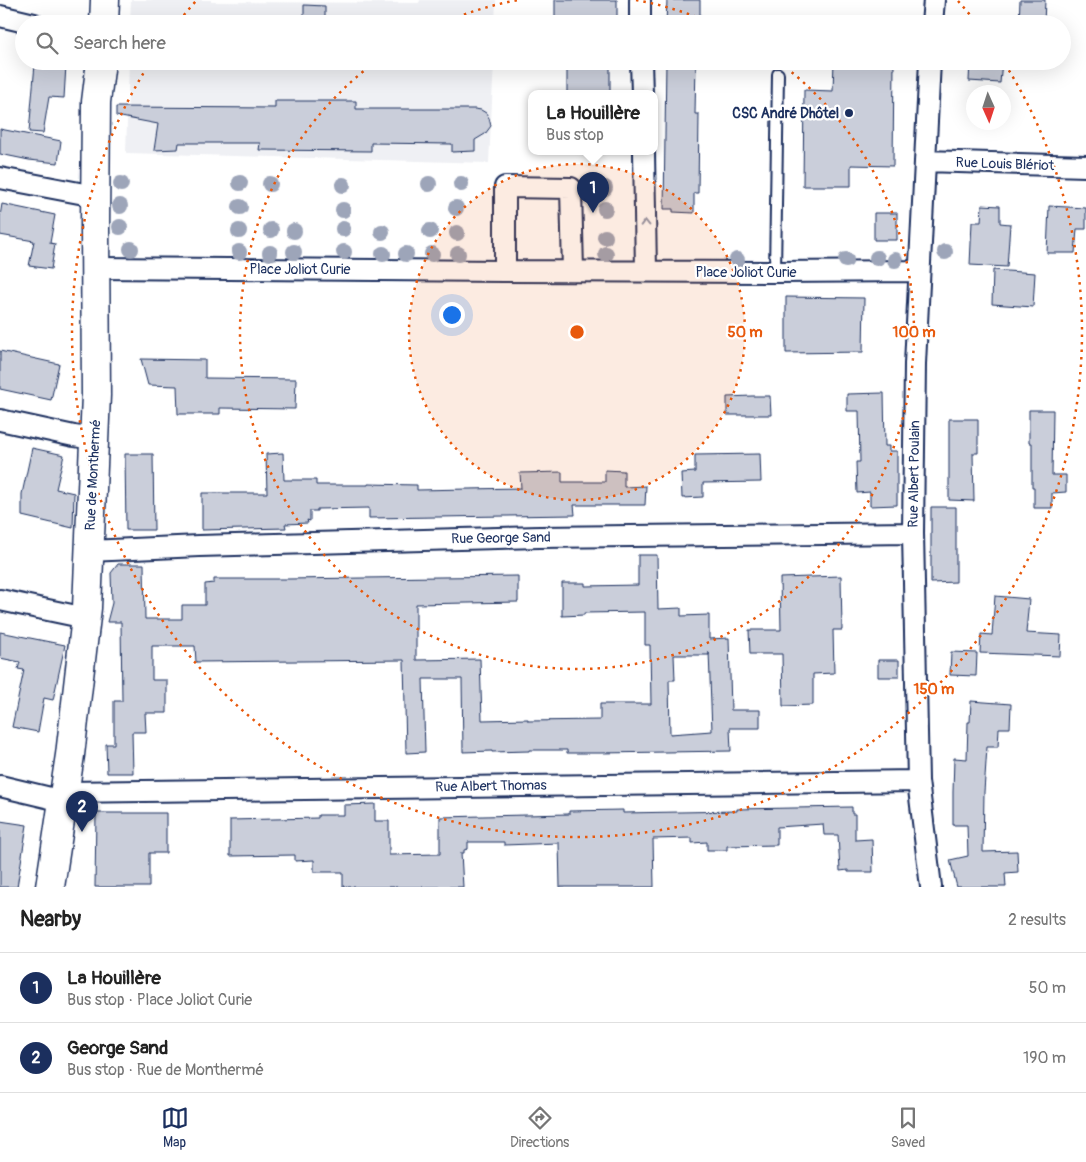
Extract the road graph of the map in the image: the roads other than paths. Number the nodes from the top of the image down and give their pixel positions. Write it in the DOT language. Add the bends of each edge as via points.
graph roads {
  1 [pos="105,0"];
  2 [pos="640,0"];
  3 [pos="934,0"];
  4 [pos="104,15"];
  5 [pos="640,15"];
  6 [pos="933,15"];
  7 [pos="0,16"];
  8 [pos="15,20"];
  9 [pos="100,70"];
  10 [pos="641,70"];
  11 [pos="930,70"];
  12 [pos="778,74"];
  13 [pos="642,90"];
  14 [pos="644,155"];
  15 [pos="925,161"];
  16 [pos="1086,166"];
  17 [pos="0,178"];
  18 [pos="95,196"];
  19 [pos="95,268"];
  20 [pos="505,271"];
  21 [pos="573,271"];
  22 [pos="919,271"];
  23 [pos="646,272"];
  24 [pos="775,272"];
  25 [pos="0,420"];
  26 [pos="94,439"];
  27 [pos="913,533"];
  28 [pos="89,551"];
  29 [pos="0,600"];
  30 [pos="86,618"];
  31 [pos="918,781"];
  32 [pos="0,786"];
  33 [pos="64,797"];
  34 [pos="50,887"];
  35 [pos="930,887"];
  1 -- 4 [label="main road"];
  2 -- 5 [label="street"];
  3 -- 6 [label="street"];
  7 -- 8 [label="street"];
  9 -- 18 [label="main road, Rue de Monthermé" via="96,102"];
  10 -- 13 [label="street"];
  11 -- 15 [label="street, Rue Albert Poulain"];
  12 -- 24 [label="lane"];
  23 -- 14 [label="street, one-way"];
  15 -- 16 [label="street, Rue Louis Blériot"];
  15 -- 22 [label="street, Rue Albert Poulain"];
  17 -- 18 [label="street"];
  18 -- 19 [label="main road, Rue de Monthermé"];
  19 -- 20 [label="street, Place Joliot Curie"];
  19 -- 26 [label="main road, Rue de Monthermé"];
  20 -- 21 [label="street, Place Joliot Curie"];
  20 -- 21 [label="street" via="505,187 571,188"];
  21 -- 23 [label="street, Place Joliot Curie"];
  22 -- 24 [label="street, Place Joliot Curie"];
  22 -- 27 [label="street, Rue Albert Poulain"];
  23 -- 24 [label="street, Place Joliot Curie"];
  25 -- 26 [label="street"];
  26 -- 28 [label="main road, Rue de Monthermé"];
  27 -- 28 [label="street, Rue George Sand" via="539,537"];
  27 -- 31 [label="street, Rue Albert Poulain"];
  28 -- 30 [label="main road, Rue de Monthermé"];
  29 -- 30 [label="street"];
  30 -- 33 [label="main road, Rue de Monthermé"];
  31 -- 33 [label="street, Rue Albert Thomas"];
  31 -- 35 [label="street, Rue Albert Poulain"];
  32 -- 33 [label="street, Rue Albert Thomas"];
  33 -- 34 [label="main road, Rue de Monthermé"];
}
